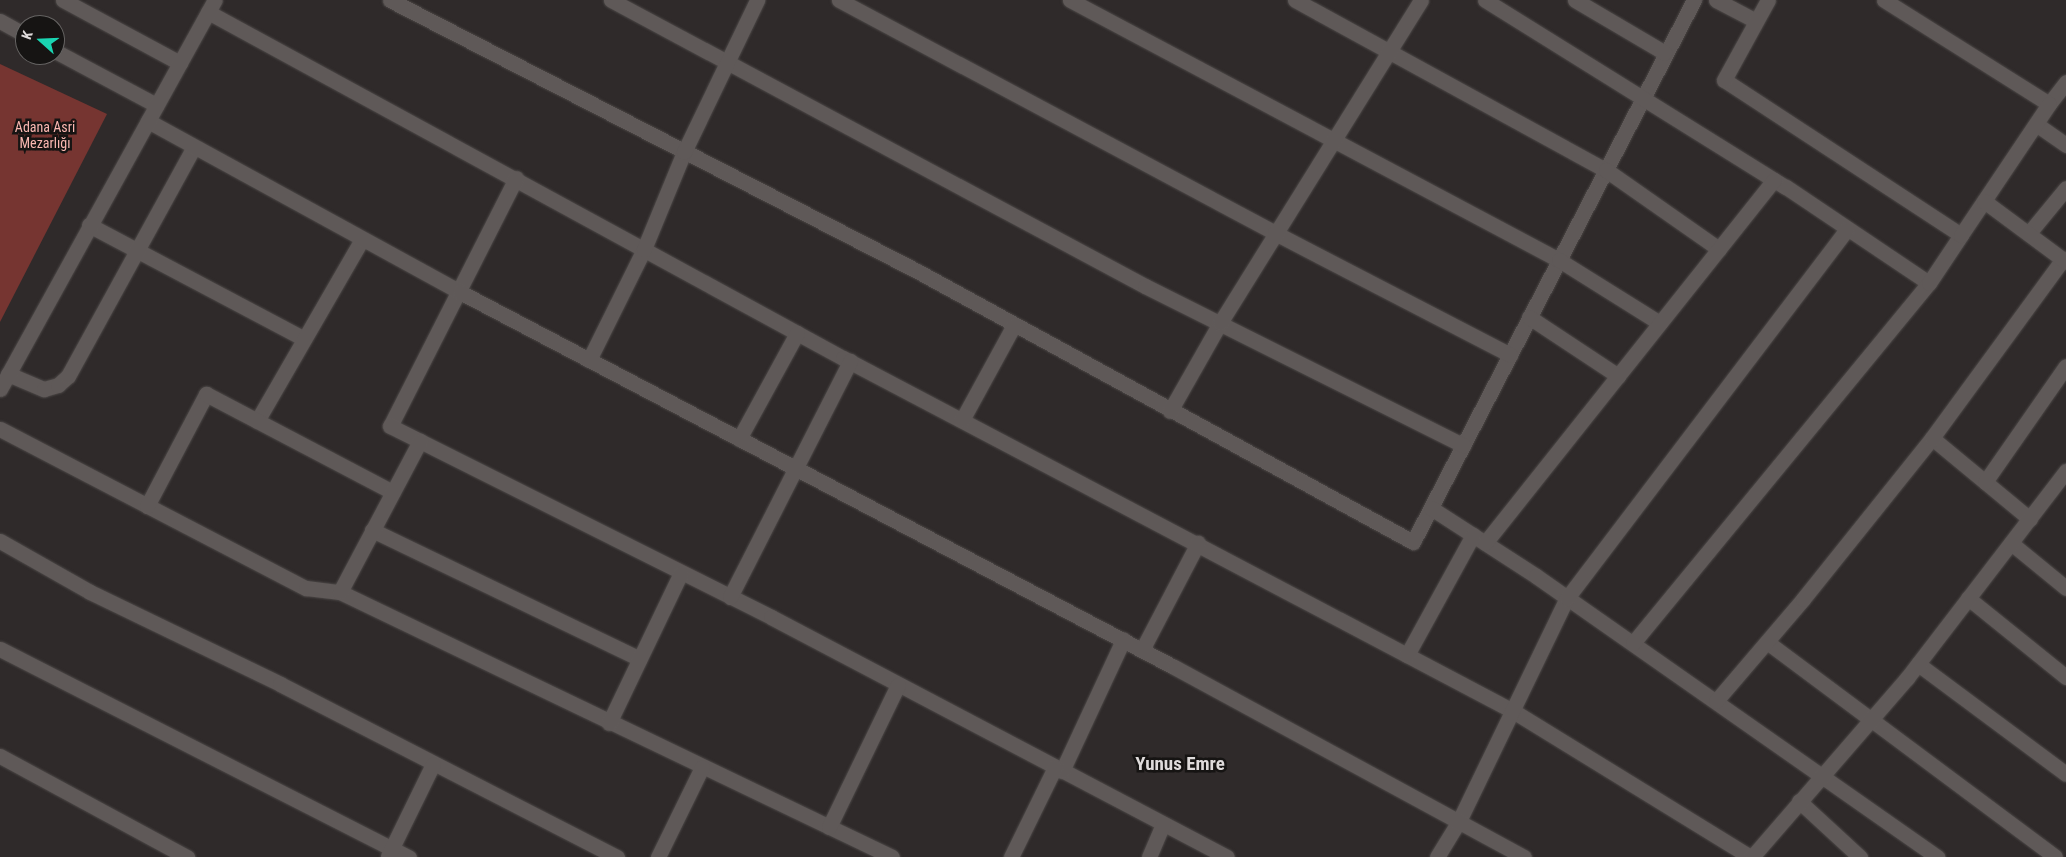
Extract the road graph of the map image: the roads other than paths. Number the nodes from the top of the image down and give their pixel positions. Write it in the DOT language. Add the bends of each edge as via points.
graph roads {
  1 [pos="63,0"];
  2 [pos="390,0"];
  3 [pos="611,0"];
  4 [pos="757,0"];
  5 [pos="839,0"];
  6 [pos="1070,0"];
  7 [pos="1294,0"];
  8 [pos="1421,0"];
  9 [pos="1485,0"];
  10 [pos="1575,0"];
  11 [pos="1694,0"];
  12 [pos="1716,0"];
  13 [pos="1768,0"];
  14 [pos="1884,0"];
  15 [pos="212,6"];
  16 [pos="0,21"];
  17 [pos="1756,21"];
  18 [pos="15,29"];
  19 [pos="1665,53"];
  20 [pos="1389,54"];
  21 [pos="65,56"];
  22 [pos="727,61"];
  23 [pos="180,63"];
  24 [pos="2066,82"];
  25 [pos="1642,99"];
  26 [pos="2049,104"];
  27 [pos="156,105"];
  28 [pos="148,121"];
  29 [pos="2036,124"];
  30 [pos="1333,140"];
  31 [pos="2066,145"];
  32 [pos="194,147"];
  33 [pos="684,152"];
  34 [pos="1606,170"];
  35 [pos="516,178"];
  36 [pos="1774,180"];
  37 [pos="2066,188"];
  38 [pos="1984,201"];
  39 [pos="89,225"];
  40 [pos="1847,229"];
  41 [pos="1275,233"];
  42 [pos="2029,234"];
  43 [pos="1961,235"];
  44 [pos="362,239"];
  45 [pos="644,249"];
  46 [pos="1719,249"];
  47 [pos="137,251"];
  48 [pos="1559,260"];
  49 [pos="2065,260"];
  50 [pos="1929,283"];
  51 [pos="460,292"];
  52 [pos="1530,317"];
  53 [pos="1220,323"];
  54 [pos="1660,324"];
  55 [pos="1014,325"];
  56 [pos="797,333"];
  57 [pos="304,340"];
  58 [pos="1510,355"];
  59 [pos="589,360"];
  60 [pos="850,361"];
  61 [pos="2066,366"];
  62 [pos="8,374"];
  63 [pos="1618,376"];
  64 [pos="0,389"];
  65 [pos="1170,411"];
  66 [pos="962,420"];
  67 [pos="257,421"];
  68 [pos="0,429"];
  69 [pos="1932,438"];
  70 [pos="739,439"];
  71 [pos="420,441"];
  72 [pos="1464,445"];
  73 [pos="796,469"];
  74 [pos="2066,471"];
  75 [pos="1985,482"];
  76 [pos="392,492"];
  77 [pos="147,506"];
  78 [pos="1431,508"];
  79 [pos="2030,518"];
  80 [pos="372,530"];
  81 [pos="1479,539"];
  82 [pos="0,540"];
  83 [pos="1198,543"];
  84 [pos="2011,543"];
  85 [pos="681,572"];
  86 [pos="2066,588"];
  87 [pos="340,592"];
  88 [pos="730,597"];
  89 [pos="1567,598"];
  90 [pos="1968,598"];
  91 [pos="1124,640"];
  92 [pos="1767,642"];
  93 [pos="1633,643"];
  94 [pos="0,649"];
  95 [pos="1142,650"];
  96 [pos="1408,655"];
  97 [pos="640,658"];
  98 [pos="1918,664"];
  99 [pos="2066,677"];
  100 [pos="898,684"];
  101 [pos="1716,701"];
  102 [pos="1512,711"];
  103 [pos="1870,720"];
  104 [pos="609,723"];
  105 [pos="0,756"];
  106 [pos="433,764"];
  107 [pos="702,767"];
  108 [pos="1059,769"];
  109 [pos="1822,774"];
  110 [pos="2066,774"];
  111 [pos="1799,801"];
  112 [pos="1459,821"];
  113 [pos="1163,824"];
  114 [pos="829,827"];
  115 [pos="389,853"];
  116 [pos="188,857"];
  117 [pos="409,857"];
  118 [pos="616,857"];
  119 [pos="658,857"];
  120 [pos="892,857"];
  121 [pos="1012,857"];
  122 [pos="1148,857"];
  123 [pos="1227,857"];
  124 [pos="1437,857"];
  125 [pos="1524,857"];
  126 [pos="1751,857"];
  127 [pos="1860,857"];
  128 [pos="1938,857"];
  129 [pos="2055,857"];
  1 -- 23 [label="street"];
  2 -- 33 [label="street"];
  3 -- 22 [label="street"];
  4 -- 22 [label="street"];
  5 -- 41 [label="street"];
  6 -- 30 [label="street"];
  7 -- 20 [label="street"];
  8 -- 20 [label="street"];
  9 -- 25 [label="street"];
  10 -- 19 [label="street"];
  11 -- 19 [label="street"];
  12 -- 17 [label="street"];
  13 -- 17 [label="street"];
  14 -- 26 [label="street"];
  15 -- 23 [label="street"];
  15 -- 35 [label="street"];
  16 -- 18 [label="street"];
  17 -- 43 [label="street" via="1724,80"];
  19 -- 25 [label="street"];
  20 -- 30 [label="street"];
  20 -- 34 [label="street"];
  21 -- 27 [label="street"];
  22 -- 33 [label="street"];
  22 -- 53 [label="street"];
  23 -- 27 [label="street"];
  24 -- 26 [label="street"];
  25 -- 34 [label="street"];
  25 -- 36 [label="street"];
  26 -- 29 [label="street"];
  27 -- 28 [label="street"];
  28 -- 32 [label="street"];
  28 -- 39 [label="street"];
  29 -- 31 [label="street"];
  29 -- 38 [label="street"];
  30 -- 41 [label="street"];
  30 -- 48 [label="street"];
  32 -- 44 [label="street"];
  32 -- 47 [label="street"];
  33 -- 45 [label="street"];
  33 -- 55 [label="street" via="919,272"];
  34 -- 46 [label="street"];
  34 -- 48 [label="street"];
  35 -- 45 [label="street"];
  35 -- 51 [label="street"];
  36 -- 40 [label="street"];
  36 -- 46 [label="street"];
  37 -- 42 [label="street"];
  38 -- 42 [label="street"];
  38 -- 43 [label="street"];
  39 -- 47 [label="street"];
  39 -- 62 [label="street"];
  40 -- 50 [label="street"];
  40 -- 89 [label="street"];
  41 -- 53 [label="street"];
  41 -- 58 [label="street"];
  42 -- 49 [label="street"];
  43 -- 50 [label="street"];
  44 -- 51 [label="street"];
  44 -- 57 [label="street"];
  45 -- 56 [label="street"];
  45 -- 59 [label="street"];
  46 -- 54 [label="street"];
  47 -- 57 [label="street"];
  47 -- 62 [label="street" via="63,381 51,388 37,389"];
  48 -- 52 [label="street"];
  48 -- 54 [label="street"];
  49 -- 69 [label="street"];
  50 -- 93 [label="street"];
  51 -- 59 [label="street"];
  51 -- 71 [label="street" via="390,426"];
  52 -- 58 [label="street"];
  52 -- 63 [label="street"];
  53 -- 65 [label="street"];
  53 -- 72 [label="street"];
  54 -- 63 [label="street"];
  55 -- 65 [label="street"];
  55 -- 66 [label="street"];
  56 -- 60 [label="street"];
  56 -- 70 [label="street"];
  57 -- 67 [label="street"];
  58 -- 72 [label="street"];
  59 -- 70 [label="street"];
  60 -- 66 [label="street"];
  60 -- 73 [label="street"];
  61 -- 75 [label="street"];
  62 -- 64 [label="street"];
  63 -- 81 [label="street"];
  65 -- 78 [label="street" via="1413,542"];
  66 -- 83 [label="street"];
  67 -- 76 [label="street"];
  67 -- 77 [label="street" via="206,394"];
  68 -- 77 [label="street"];
  69 -- 75 [label="street"];
  69 -- 92 [label="street"];
  70 -- 73 [label="street"];
  71 -- 76 [label="street"];
  71 -- 85 [label="street"];
  72 -- 78 [label="street"];
  73 -- 88 [label="street"];
  73 -- 91 [label="street"];
  74 -- 79 [label="street"];
  75 -- 79 [label="street"];
  76 -- 80 [label="street"];
  77 -- 87 [label="street" via="306,588"];
  78 -- 81 [label="street"];
  79 -- 84 [label="street"];
  80 -- 87 [label="street"];
  80 -- 97 [label="street"];
  81 -- 89 [label="street"];
  81 -- 96 [label="street"];
  82 -- 106 [label="street" via="90,592 280,684"];
  83 -- 95 [label="street"];
  83 -- 96 [label="street"];
  84 -- 86 [label="street"];
  84 -- 90 [label="street"];
  85 -- 88 [label="street"];
  85 -- 97 [label="street"];
  87 -- 104 [label="street"];
  88 -- 100 [label="street"];
  89 -- 93 [label="street"];
  89 -- 102 [label="street"];
  90 -- 98 [label="street"];
  90 -- 99 [label="street"];
  91 -- 95 [label="street"];
  91 -- 108 [label="street"];
  92 -- 101 [label="street"];
  92 -- 103 [label="street"];
  93 -- 101 [label="street"];
  94 -- 115 [label="street"];
  95 -- 112 [label="street"];
  96 -- 102 [label="street"];
  97 -- 104 [label="street"];
  98 -- 103 [label="street"];
  98 -- 110 [label="street"];
  100 -- 108 [label="street"];
  100 -- 114 [label="street"];
  101 -- 109 [label="street"];
  102 -- 112 [label="street"];
  102 -- 126 [label="street"];
  103 -- 109 [label="street"];
  103 -- 129 [label="street"];
  104 -- 107 [label="street"];
  105 -- 116 [label="street"];
  106 -- 115 [label="street"];
  106 -- 118 [label="street"];
  107 -- 114 [label="street"];
  107 -- 119 [label="street"];
  108 -- 113 [label="street"];
  108 -- 121 [label="street"];
  109 -- 111 [label="street"];
  109 -- 128 [label="street"];
  111 -- 126 [label="street"];
  111 -- 127 [label="street"];
  112 -- 124 [label="street"];
  112 -- 125 [label="street"];
  113 -- 122 [label="street"];
  113 -- 123 [label="street"];
  114 -- 120 [label="street"];
  115 -- 117 [label="street"];
}
